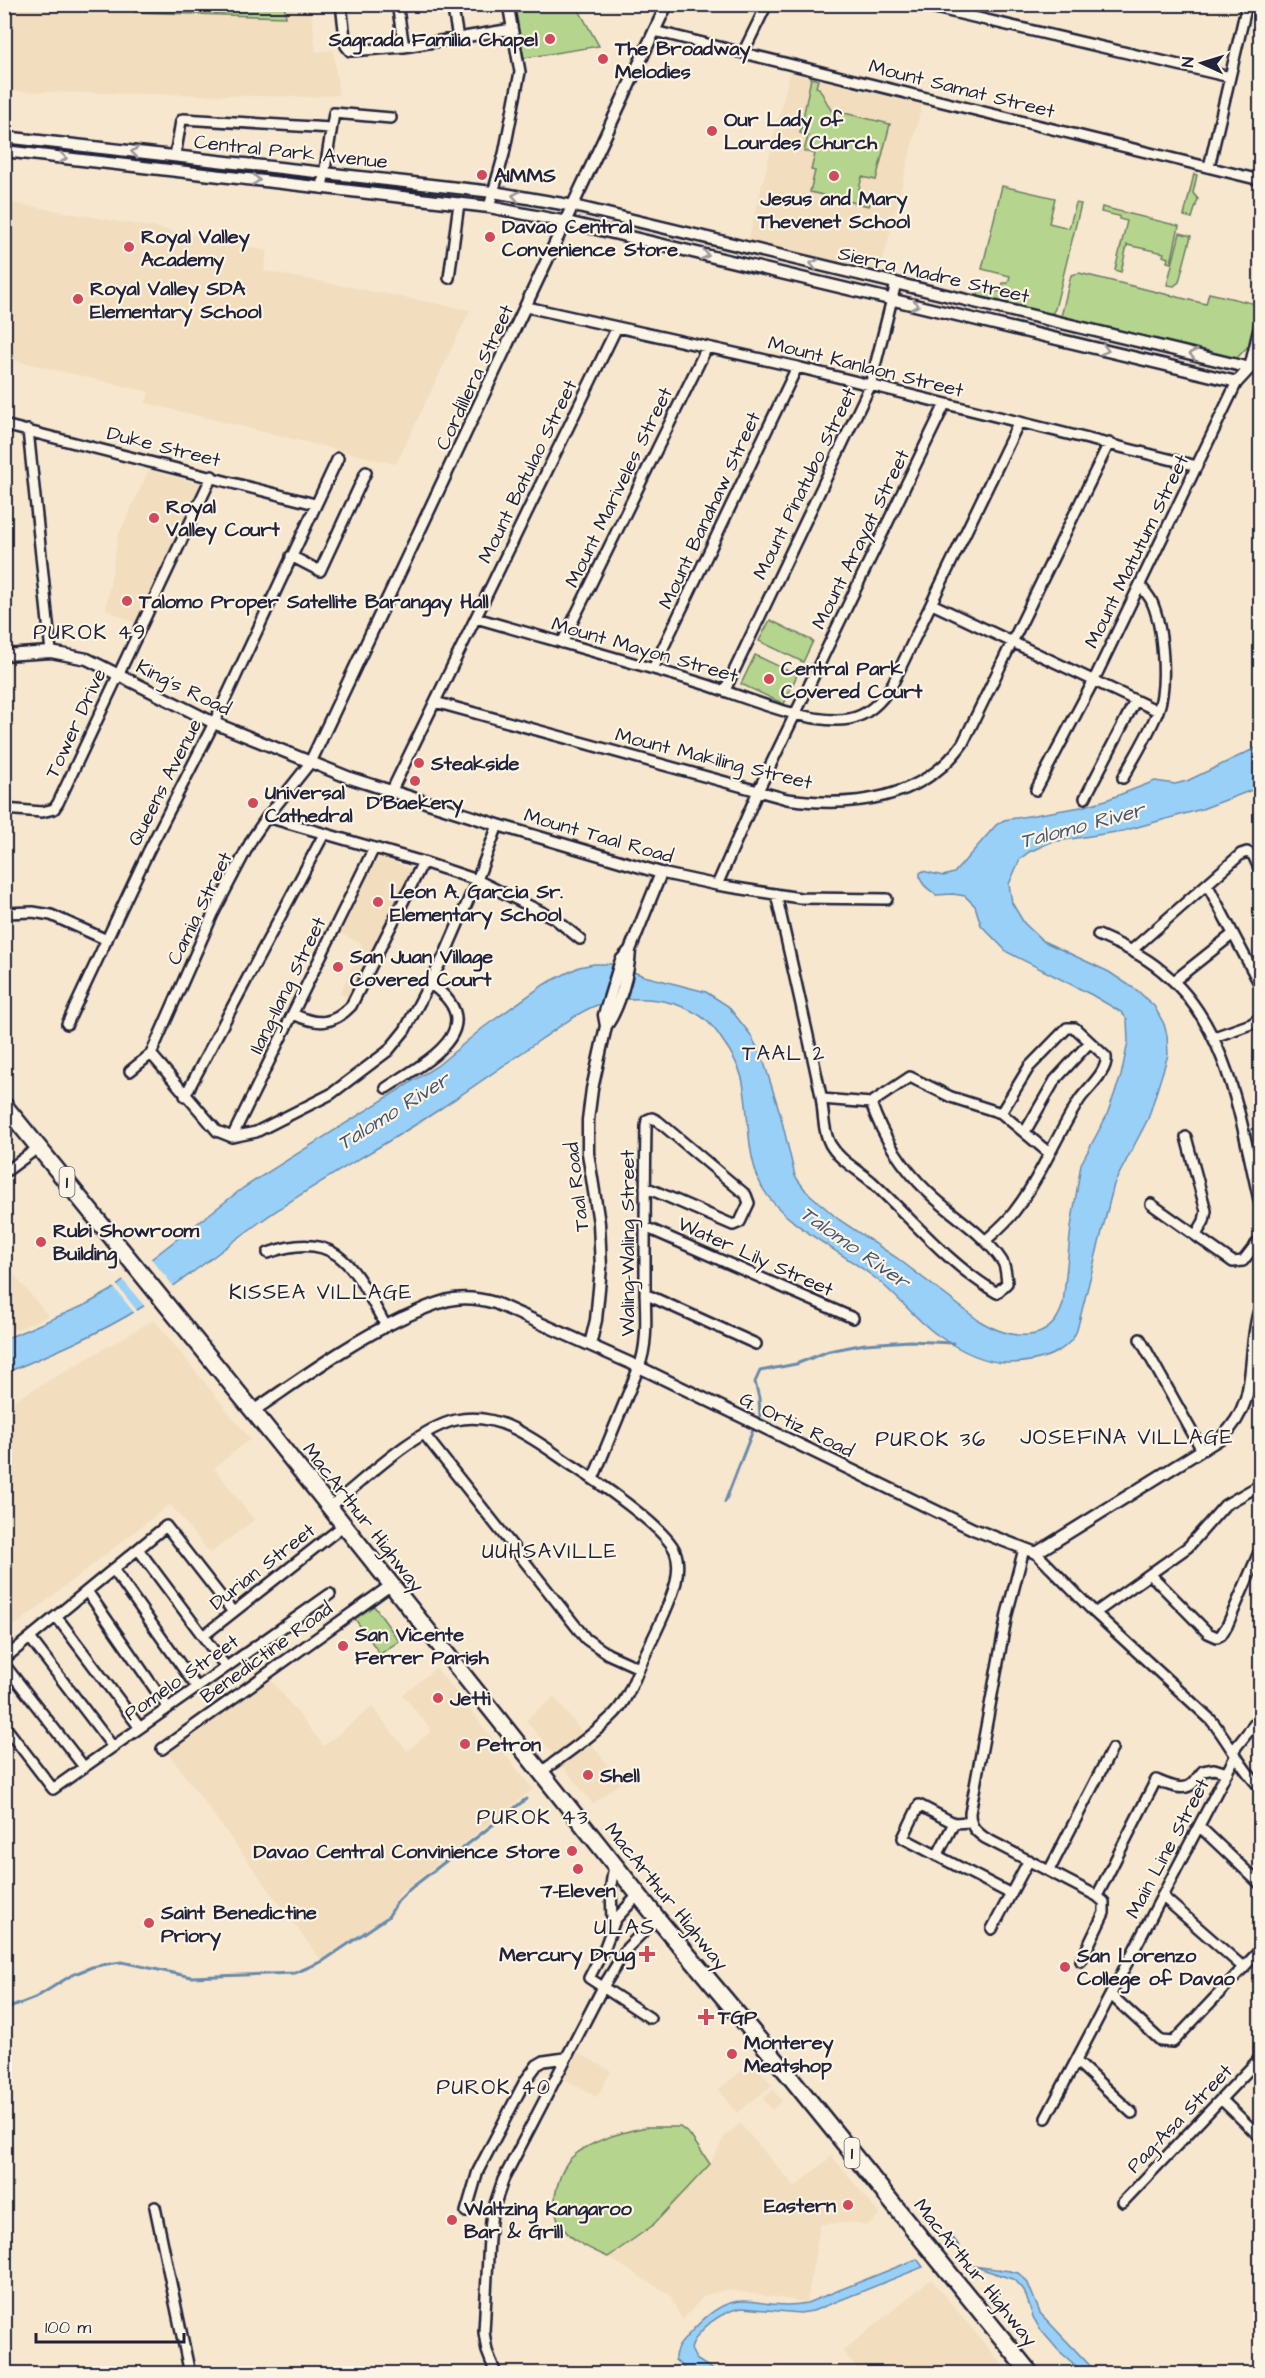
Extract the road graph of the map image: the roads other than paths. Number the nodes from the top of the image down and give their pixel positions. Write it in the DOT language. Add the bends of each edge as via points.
graph roads {
  1 [pos="341,4"];
  2 [pos="398,4"];
  3 [pos="452,4"];
  4 [pos="508,4"];
  5 [pos="667,4"];
  6 [pos="767,4"];
  7 [pos="918,4"];
  8 [pos="1247,4"];
  9 [pos="512,29"];
  10 [pos="654,31"];
  11 [pos="458,38"];
  12 [pos="404,47"];
  13 [pos="742,53"];
  14 [pos="1230,77"];
  15 [pos="391,118"];
  16 [pos="331,128"];
  17 [pos="4,137"];
  18 [pos="35,141"];
  19 [pos="4,151"];
  20 [pos="33,154"];
  21 [pos="175,156"];
  22 [pos="1209,167"];
  23 [pos="324,173"];
  24 [pos="1260,180"];
  25 [pos="322,188"];
  26 [pos="493,192"];
  27 [pos="459,203"];
  28 [pos="573,206"];
  29 [pos="489,207"];
  30 [pos="567,222"];
  31 [pos="449,278"];
  32 [pos="896,283"];
  33 [pos="892,300"];
  34 [pos="527,307"];
  35 [pos="1260,326"];
  36 [pos="617,327"];
  37 [pos="707,347"];
  38 [pos="797,367"];
  39 [pos="1255,369"];
  40 [pos="1237,382"];
  41 [pos="870,386"];
  42 [pos="945,404"];
  43 [pos="1019,422"];
  44 [pos="4,425"];
  45 [pos="28,430"];
  46 [pos="1109,443"];
  47 [pos="338,458"];
  48 [pos="1197,466"];
  49 [pos="366,472"];
  50 [pos="212,476"];
  51 [pos="315,504"];
  52 [pos="291,556"];
  53 [pos="1140,585"];
  54 [pos="932,604"];
  55 [pos="476,618"];
  56 [pos="562,643"];
  57 [pos="1013,643"];
  58 [pos="51,652"];
  59 [pos="4,655"];
  60 [pos="653,669"];
  61 [pos="117,675"];
  62 [pos="1093,682"];
  63 [pos="725,690"];
  64 [pos="1135,700"];
  65 [pos="435,702"];
  66 [pos="1158,711"];
  67 [pos="797,713"];
  68 [pos="214,723"];
  69 [pos="309,763"];
  70 [pos="1124,778"];
  71 [pos="1036,790"];
  72 [pos="758,791"];
  73 [pos="391,792"];
  74 [pos="1085,798"];
  75 [pos="4,809"];
  76 [pos="267,817"];
  77 [pos="498,825"];
  78 [pos="324,834"];
  79 [pos="374,848"];
  80 [pos="423,862"];
  81 [pos="1260,870"];
  82 [pos="661,873"];
  83 [pos="477,880"];
  84 [pos="1207,884"];
  85 [pos="717,885"];
  86 [pos="776,894"];
  87 [pos="887,899"];
  88 [pos="4,913"];
  89 [pos="1233,934"];
  90 [pos="1098,935"];
  91 [pos="580,939"];
  92 [pos="107,940"];
  93 [pos="1132,950"];
  94 [pos="1174,981"];
  95 [pos="429,983"];
  96 [pos="1260,985"];
  97 [pos="293,1014"];
  98 [pos="1260,1018"];
  99 [pos="68,1024"];
  100 [pos="1214,1037"];
  101 [pos="1090,1042"];
  102 [pos="152,1054"];
  103 [pos="130,1071"];
  104 [pos="386,1089"];
  105 [pos="185,1096"];
  106 [pos="822,1099"];
  107 [pos="871,1103"];
  108 [pos="4,1105"];
  109 [pos="1001,1113"];
  110 [pos="1025,1132"];
  111 [pos="232,1137"];
  112 [pos="1186,1137"];
  113 [pos="39,1147"];
  114 [pos="1049,1153"];
  115 [pos="4,1173"];
  116 [pos="645,1187"];
  117 [pos="1151,1204"];
  118 [pos="1260,1204"];
  119 [pos="645,1227"];
  120 [pos="1196,1235"];
  121 [pos="1260,1239"];
  122 [pos="985,1241"];
  123 [pos="268,1253"];
  124 [pos="645,1294"];
  125 [pos="1260,1308"];
  126 [pos="853,1318"];
  127 [pos="386,1326"];
  128 [pos="1140,1339"];
  129 [pos="756,1344"];
  130 [pos="590,1345"];
  131 [pos="639,1367"];
  132 [pos="253,1411"];
  133 [pos="424,1434"];
  134 [pos="1202,1450"];
  135 [pos="593,1479"];
  136 [pos="1260,1485"];
  137 [pos="330,1507"];
  138 [pos="344,1525"];
  139 [pos="138,1549"];
  140 [pos="1024,1550"];
  141 [pos="1260,1550"];
  142 [pos="1036,1553"];
  143 [pos="113,1569"];
  144 [pos="1150,1574"];
  145 [pos="391,1585"];
  146 [pos="87,1591"];
  147 [pos="330,1594"];
  148 [pos="233,1612"];
  149 [pos="1095,1613"];
  150 [pos="56,1616"];
  151 [pos="203,1636"];
  152 [pos="30,1638"];
  153 [pos="4,1659"];
  154 [pos="4,1664"];
  155 [pos="226,1667"];
  156 [pos="639,1668"];
  157 [pos="197,1688"];
  158 [pos="168,1708"];
  159 [pos="1260,1719"];
  160 [pos="4,1725"];
  161 [pos="140,1728"];
  162 [pos="113,1747"];
  163 [pos="162,1749"];
  164 [pos="1112,1749"];
  165 [pos="1235,1753"];
  166 [pos="84,1767"];
  167 [pos="540,1773"];
  168 [pos="1227,1773"];
  169 [pos="1260,1787"];
  170 [pos="970,1822"];
  171 [pos="954,1823"];
  172 [pos="1199,1826"];
  173 [pos="937,1856"];
  174 [pos="1029,1860"];
  175 [pos="614,1865"];
  176 [pos="1049,1871"];
  177 [pos="1260,1884"];
  178 [pos="1011,1894"];
  179 [pos="638,1895"];
  180 [pos="1096,1896"];
  181 [pos="1162,1896"];
  182 [pos="657,1918"];
  183 [pos="611,1928"];
  184 [pos="992,1929"];
  185 [pos="1260,1950"];
  186 [pos="1081,1961"];
  187 [pos="1244,1968"];
  188 [pos="603,1987"];
  189 [pos="1111,1995"];
  190 [pos="650,2018"];
  191 [pos="566,2058"];
  192 [pos="1260,2058"];
  193 [pos="1076,2061"];
  194 [pos="1222,2100"];
  195 [pos="1132,2113"];
  196 [pos="1046,2118"];
  197 [pos="1260,2138"];
  198 [pos="1123,2202"];
  199 [pos="155,2207"];
  200 [pos="466,2212"];
  201 [pos="190,2373"];
  202 [pos="496,2373"];
  203 [pos="1031,2373"];
  1 -- 12 [label="street" via="350,51"];
  2 -- 12 [label="street"];
  3 -- 11 [label="street"];
  4 -- 9 [label="street"];
  5 -- 10 [label="street, Cordillera Street"];
  6 -- 13 [label="street"];
  7 -- 14 [label="street"];
  8 -- 14 [label="street"];
  9 -- 11 [label="street"];
  9 -- 26 [label="street" via="520,72"];
  10 -- 13 [label="street, Mount Samat Street"];
  10 -- 28 [label="street, Cordillera Street"];
  11 -- 12 [label="street"];
  13 -- 22 [label="street, Mount Samat Street"];
  14 -- 22 [label="street"];
  15 -- 16 [label="street" via="334,113"];
  16 -- 21 [label="street" via="183,119"];
  16 -- 23 [label="street"];
  17 -- 18 [label="street, Central Park Avenue"];
  18 -- 20 [label="street"];
  21 -- 18 [label="street, Central Park Avenue, one-way"];
  19 -- 20 [label="street, Central Park Avenue"];
  20 -- 25 [label="street, Central Park Avenue, one-way"];
  21 -- 23 [label="street, Central Park Avenue"];
  22 -- 24 [label="street, Mount Samat Street"];
  23 -- 25 [label="street"];
  23 -- 26 [label="street, Central Park Avenue"];
  25 -- 27 [label="street, Central Park Avenue"];
  28 -- 26 [label="street, Central Park Avenue, one-way"];
  26 -- 29 [label="street"];
  27 -- 29 [label="street, Central Park Avenue"];
  27 -- 31 [label="street"];
  28 -- 30 [label="street, Cordillera Street"];
  32 -- 28 [label="street, Sierra Madre Street, one-way"];
  29 -- 30 [label="street, Central Park Avenue"];
  30 -- 33 [label="street, Sierra Madre Street, one-way"];
  30 -- 34 [label="street, Cordillera Street"];
  32 -- 33 [label="street, Mount Pinatubo Street"];
  39 -- 32 [label="street, Sierra Madre Street, one-way"];
  33 -- 40 [label="street, Sierra Madre Street, one-way"];
  33 -- 41 [label="street, Mount Pinatubo Street"];
  34 -- 36 [label="street, Mount Kanlaon Street"];
  34 -- 69 [label="street, Cordillera Street"];
  35 -- 39 [label="street, Mount Matutum Street"];
  36 -- 37 [label="street, Mount Kanlaon Street"];
  36 -- 55 [label="street, Mount Batulao Street"];
  37 -- 38 [label="street, Mount Kanlaon Street"];
  37 -- 56 [label="street, Mount Mariveles Street"];
  38 -- 41 [label="street, Mount Kanlaon Street"];
  38 -- 60 [label="street, Mount Banahaw Street"];
  39 -- 40 [label="street, Mount Matutum Street"];
  40 -- 48 [label="street, Mount Matutum Street"];
  41 -- 42 [label="street, Mount Kanlaon Street"];
  41 -- 63 [label="street, Mount Pinatubo Street"];
  42 -- 43 [label="street, Mount Kanlaon Street"];
  42 -- 67 [label="street, Mount Arayat Street"];
  43 -- 46 [label="street, Mount Kanlaon Street"];
  43 -- 54 [label="street, Mount Mayon Street"];
  44 -- 45 [label="street, Duke Street"];
  45 -- 50 [label="street, Duke Street"];
  45 -- 58 [label="street"];
  46 -- 48 [label="street, Mount Kanlaon Street"];
  46 -- 57 [label="street, Mount Makiling Street"];
  47 -- 51 [label="street, Queens Avenue"];
  48 -- 53 [label="street, Mount Matutum Street"];
  49 -- 52 [label="street" via="320,571"];
  50 -- 51 [label="street, Duke Street"];
  50 -- 61 [label="street, Tower Drive"];
  51 -- 52 [label="street, Queens Avenue"];
  52 -- 68 [label="street, Queens Avenue"];
  53 -- 62 [label="street, Mount Matutum Street"];
  53 -- 66 [label="street" via="1151,601 1160,640 1162,690"];
  54 -- 57 [label="street"];
  54 -- 67 [label="street, Mount Mayon Street" via="878,705 848,719 821,719"];
  55 -- 56 [label="street, Mount Mayon Street"];
  55 -- 65 [label="street, Mount Batulao Street"];
  56 -- 60 [label="street, Mount Mayon Street"];
  57 -- 62 [label="street"];
  57 -- 72 [label="street, Mount Makiling Street" via="971,730 954,756 912,786 843,802 807,802"];
  58 -- 59 [label="street, King's Road"];
  58 -- 61 [label="street, King's Road" via="87,659"];
  60 -- 63 [label="street, Mount Mayon Street"];
  61 -- 68 [label="street, King's Road"];
  61 -- 75 [label="street, Tower Drive" via="54,809"];
  62 -- 64 [label="street"];
  62 -- 71 [label="street, Mount Matutum Street"];
  63 -- 67 [label="street, Mount Mayon Street"];
  64 -- 66 [label="street"];
  64 -- 74 [label="street"];
  65 -- 72 [label="street, Mount Makiling Street"];
  65 -- 73 [label="street, Mount Batulao Street"];
  66 -- 70 [label="street"];
  67 -- 72 [label="street, Mount Arayat Street"];
  68 -- 69 [label="street, King's Road"];
  68 -- 92 [label="street, Queens Avenue" via="148,850"];
  69 -- 73 [label="street, Mount Taal Road"];
  69 -- 76 [label="street, Camia Street"];
  72 -- 85 [label="street, Mount Arayat Street"];
  73 -- 77 [label="street, Mount Taal Road"];
  76 -- 78 [label="street"];
  76 -- 102 [label="street, Camia Street" via="213,914"];
  77 -- 82 [label="street, Mount Taal Road"];
  77 -- 83 [label="street"];
  78 -- 79 [label="street"];
  78 -- 105 [label="street"];
  79 -- 80 [label="street"];
  79 -- 97 [label="street, Ilang-Ilang Street"];
  80 -- 83 [label="street"];
  80 -- 97 [label="street" via="351,1006 341,1017 329,1021 308,1021"];
  81 -- 84 [label="street" via="1253,855 1244,853"];
  82 -- 85 [label="street, Mount Taal Road"];
  82 -- 130 [label="street, Taal Road" via="625,961 592,1089 588,1153 599,1223 601,1268"];
  83 -- 91 [label="street" via="554,918"];
  83 -- 95 [label="street"];
  84 -- 89 [label="street"];
  84 -- 93 [label="street"];
  85 -- 86 [label="street, Mount Taal Road"];
  86 -- 87 [label="street, Mount Taal Road" via="814,899"];
  86 -- 106 [label="street"];
  88 -- 92 [label="street" via="51,915"];
  89 -- 94 [label="street"];
  89 -- 96 [label="street"];
  90 -- 93 [label="street"];
  92 -- 99 [label="street, Queens Avenue"];
  93 -- 94 [label="street"];
  94 -- 100 [label="street" via="1197,1008"];
  95 -- 104 [label="street" via="450,1001 455,1027 451,1040 438,1054"];
  95 -- 111 [label="street" via="405,1030 388,1052 365,1070 331,1094 269,1126"];
  97 -- 111 [label="street, Ilang-Ilang Street"];
  98 -- 100 [label="street"];
  100 -- 118 [label="street" via="1229,1079"];
  101 -- 109 [label="street" via="1075,1029 1067,1028 1029,1067"];
  101 -- 110 [label="street" via="1055,1080"];
  101 -- 114 [label="street" via="1106,1058 1106,1066 1077,1104"];
  102 -- 103 [label="street, Camia Street"];
  102 -- 105 [label="street"];
  105 -- 111 [label="street" via="217,1131"];
  106 -- 107 [label="street"];
  106 -- 122 [label="street" via="827,1138 836,1152 942,1252 997,1293 1007,1283 1004,1262"];
  107 -- 109 [label="street" via="910,1077 951,1097"];
  107 -- 122 [label="street" via="885,1139 905,1167 933,1197"];
  108 -- 113 [label="highway, MacArthur Highway / 1"];
  109 -- 110 [label="street"];
  110 -- 114 [label="street"];
  112 -- 120 [label="street" via="1206,1211"];
  113 -- 115 [label="street"];
  113 -- 132 [label="highway, MacArthur Highway / 1"];
  114 -- 122 [label="street" via="1015,1211"];
  116 -- 116 [label="street, Waling-Waling Street" via="646,1127 649,1119 655,1119 746,1195 749,1203 740,1222 733,1225"];
  116 -- 119 [label="street, Waling-Waling Street"];
  117 -- 120 [label="street"];
  119 -- 124 [label="street, Waling-Waling Street"];
  119 -- 126 [label="street, Water Lily Street"];
  120 -- 121 [label="street" via="1229,1260 1238,1262 1248,1256"];
  123 -- 127 [label="street" via="302,1247 335,1253 350,1265"];
  124 -- 129 [label="street"];
  124 -- 131 [label="street, Waling-Waling Street"];
  125 -- 134 [label="street" via="1246,1404 1232,1428"];
  127 -- 130 [label="street, G. Ortiz Road" via="430,1305 475,1298"];
  127 -- 132 [label="street, G. Ortiz Road" via="340,1351"];
  128 -- 134 [label="street"];
  130 -- 131 [label="street, G. Ortiz Road"];
  131 -- 135 [label="street, Waling-Waling Street"];
  131 -- 140 [label="street, G. Ortiz Road" via="955,1521"];
  132 -- 137 [label="highway, MacArthur Highway / 1"];
  133 -- 135 [label="street" via="459,1420 499,1421"];
  133 -- 137 [label="street"];
  133 -- 156 [label="street" via="586,1639"];
  134 -- 142 [label="street"];
  135 -- 156 [label="street" via="665,1536 676,1553 678,1572 672,1594"];
  136 -- 144 [label="street" via="1225,1505 1188,1547"];
  137 -- 138 [label="highway, MacArthur Highway / 1"];
  138 -- 145 [label="highway, MacArthur Highway / 1"];
  138 -- 148 [label="street, Durian Street"];
  139 -- 143 [label="street"];
  139 -- 148 [label="street" via="166,1526"];
  139 -- 151 [label="street"];
  140 -- 142 [label="street, G. Ortiz Road"];
  140 -- 170 [label="street" via="1007,1614"];
  141 -- 144 [label="street" via="1227,1626 1217,1637 1208,1634"];
  142 -- 149 [label="street"];
  143 -- 146 [label="street"];
  143 -- 157 [label="street"];
  144 -- 149 [label="street"];
  145 -- 163 [label="street, Benedictine Road"];
  145 -- 167 [label="highway, MacArthur Highway / 1"];
  146 -- 150 [label="street"];
  146 -- 158 [label="street"];
  147 -- 155 [label="street, Pomelo Street"];
  148 -- 151 [label="street, Durian Street"];
  149 -- 165 [label="street" via="1211,1720"];
  150 -- 152 [label="street"];
  150 -- 161 [label="street"];
  151 -- 155 [label="street"];
  152 -- 153 [label="street"];
  152 -- 162 [label="street"];
  154 -- 166 [label="street"];
  155 -- 157 [label="street, Pomelo Street"];
  156 -- 167 [label="street" via="616,1713"];
  157 -- 158 [label="street, Pomelo Street"];
  158 -- 161 [label="street, Pomelo Street"];
  159 -- 165 [label="street, Main Line Street"];
  160 -- 166 [label="street, Pomelo Street" via="53,1789"];
  161 -- 162 [label="street, Pomelo Street"];
  162 -- 166 [label="street, Pomelo Street"];
  164 -- 176 [label="street"];
  165 -- 168 [label="street, Main Line Street"];
  165 -- 169 [label="street"];
  167 -- 175 [label="highway, MacArthur Highway / 1"];
  168 -- 172 [label="street, Main Line Street"];
  168 -- 180 [label="street" via="1208,1769 1183,1787 1156,1780"];
  170 -- 171 [label="street"];
  170 -- 174 [label="street" via="978,1834"];
  171 -- 173 [label="street"];
  171 -- 173 [label="street" via="919,1805 903,1838"];
  172 -- 177 [label="street"];
  172 -- 181 [label="street, Main Line Street"];
  173 -- 178 [label="street"];
  174 -- 176 [label="street"];
  174 -- 178 [label="street"];
  175 -- 179 [label="highway, MacArthur Highway / 1"];
  175 -- 183 [label="street"];
  176 -- 180 [label="street"];
  178 -- 184 [label="street"];
  179 -- 182 [label="highway, MacArthur Highway / 1"];
  179 -- 183 [label="street"];
  180 -- 186 [label="street" via="1104,1902 1105,1909"];
  181 -- 187 [label="street"];
  181 -- 189 [label="street, Main Line Street"];
  182 -- 188 [label="street" via="627,1948"];
  182 -- 203 [label="highway, MacArthur Highway / 1"];
  183 -- 188 [label="street" via="589,1978"];
  185 -- 187 [label="street"];
  187 -- 189 [label="street" via="1177,2040 1168,2043"];
  188 -- 190 [label="street"];
  188 -- 191 [label="street"];
  189 -- 193 [label="street, Main Line Street"];
  191 -- 200 [label="street" via="544,2061 525,2081 478,2170"];
  191 -- 202 [label="street" via="503,2180 492,2213 484,2332"];
  192 -- 194 [label="street, Pag-Asa Street"];
  193 -- 195 [label="street"];
  193 -- 196 [label="street, Main Line Street"];
  194 -- 197 [label="street"];
  194 -- 198 [label="street, Pag-Asa Street"];
  199 -- 201 [label="street"];
}
